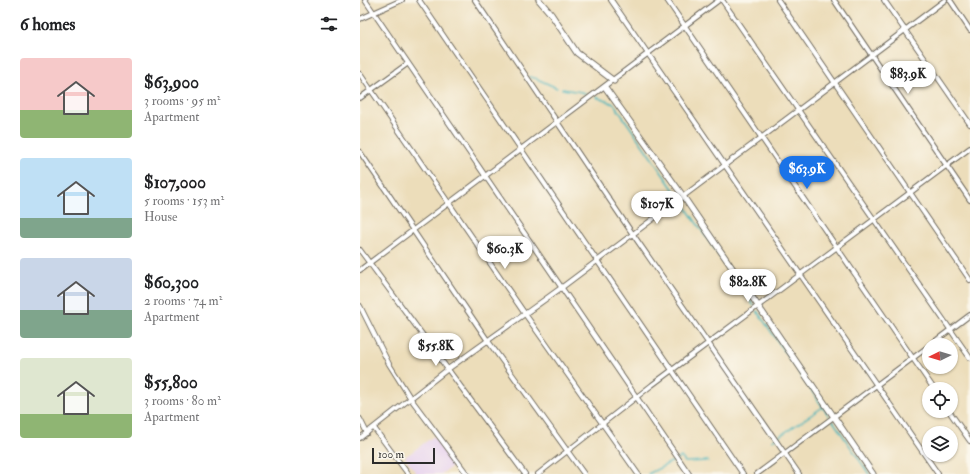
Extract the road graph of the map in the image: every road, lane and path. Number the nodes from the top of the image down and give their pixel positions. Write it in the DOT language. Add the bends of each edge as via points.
graph roads {
  1 [pos="365,0"];
  2 [pos="402,0"];
  3 [pos="419,0"];
  4 [pos="475,0"];
  5 [pos="539,0"];
  6 [pos="611,0"];
  7 [pos="667,0"];
  8 [pos="721,0"];
  9 [pos="778,0"];
  10 [pos="834,0"];
  11 [pos="884,0"];
  12 [pos="945,0"];
  13 [pos="950,0"];
  14 [pos="374,12"];
  15 [pos="360,19"];
  16 [pos="685,26"];
  17 [pos="904,30"];
  18 [pos="970,30"];
  19 [pos="648,53"];
  20 [pos="871,55"];
  21 [pos="407,64"];
  22 [pos="360,74"];
  23 [pos="614,81"];
  24 [pos="835,82"];
  25 [pos="605,87"];
  26 [pos="372,90"];
  27 [pos="360,98"];
  28 [pos="799,109"];
  29 [pos="556,122"];
  30 [pos="970,124"];
  31 [pos="762,138"];
  32 [pos="970,148"];
  33 [pos="520,149"];
  34 [pos="360,152"];
  35 [pos="725,165"];
  36 [pos="947,165"];
  37 [pos="485,176"];
  38 [pos="910,193"];
  39 [pos="683,196"];
  40 [pos="970,200"];
  41 [pos="449,202"];
  42 [pos="875,219"];
  43 [pos="413,230"];
  44 [pos="632,233"];
  45 [pos="837,248"];
  46 [pos="360,250"];
  47 [pos="598,259"];
  48 [pos="369,263"];
  49 [pos="360,270"];
  50 [pos="800,274"];
  51 [pos="970,280"];
  52 [pos="561,288"];
  53 [pos="360,306"];
  54 [pos="758,306"];
  55 [pos="525,314"];
  56 [pos="970,315"];
  57 [pos="951,330"];
  58 [pos="940,338"];
  59 [pos="488,341"];
  60 [pos="709,343"];
  61 [pos="922,351"];
  62 [pos="913,358"];
  63 [pos="970,358"];
  64 [pos="448,369"];
  65 [pos="672,371"];
  66 [pos="929,382"];
  67 [pos="876,384"];
  68 [pos="636,397"];
  69 [pos="412,399"];
  70 [pos="834,417"];
  71 [pos="954,418"];
  72 [pos="360,419"];
  73 [pos="602,424"];
  74 [pos="374,428"];
  75 [pos="367,433"];
  76 [pos="360,438"];
  77 [pos="970,441"];
  78 [pos="567,451"];
  79 [pos="785,453"];
  80 [pos="408,474"];
  81 [pos="467,474"];
  82 [pos="526,474"];
  83 [pos="538,474"];
  84 [pos="584,474"];
  85 [pos="638,474"];
  86 [pos="689,474"];
  87 [pos="743,474"];
  88 [pos="757,474"];
  89 [pos="799,474"];
  90 [pos="873,474"];
  91 [pos="938,474"];
  1 -- 14 [label="street"];
  2 -- 14 [label="street"];
  3 -- 33 [label="street"];
  4 -- 29 [label="street"];
  5 -- 23 [label="street" via="577,53"];
  6 -- 19 [label="street"];
  7 -- 16 [label="street"];
  8 -- 16 [label="street"];
  8 -- 28 [label="street"];
  9 -- 24 [label="street"];
  10 -- 20 [label="street"];
  11 -- 17 [label="street"];
  12 -- 17 [label="street"];
  13 -- 18 [label="street"];
  14 -- 15 [label="street"];
  14 -- 21 [label="street"];
  16 -- 19 [label="street"];
  16 -- 31 [label="street"];
  17 -- 20 [label="street"];
  17 -- 30 [label="street"];
  19 -- 23 [label="street"];
  19 -- 35 [label="street"];
  20 -- 24 [label="street"];
  20 -- 36 [label="street"];
  21 -- 26 [label="street"];
  21 -- 37 [label="street"];
  22 -- 26 [label="street"];
  23 -- 25 [label="street"];
  24 -- 28 [label="street"];
  24 -- 38 [label="street"];
  25 -- 29 [label="street"];
  25 -- 39 [label="street"];
  26 -- 27 [label="street"];
  26 -- 41 [label="street"];
  28 -- 31 [label="street"];
  28 -- 42 [label="street"];
  29 -- 33 [label="street"];
  29 -- 44 [label="street"];
  31 -- 35 [label="street"];
  31 -- 45 [label="street"];
  32 -- 36 [label="street"];
  33 -- 37 [label="street"];
  33 -- 47 [label="street"];
  34 -- 43 [label="street"];
  35 -- 39 [label="street"];
  35 -- 50 [label="street"];
  36 -- 38 [label="street"];
  36 -- 40 [label="street"];
  37 -- 41 [label="street"];
  37 -- 52 [label="street"];
  38 -- 42 [label="street"];
  38 -- 51 [label="street"];
  39 -- 44 [label="street"];
  39 -- 54 [label="street"];
  41 -- 43 [label="street"];
  41 -- 55 [label="street"];
  42 -- 45 [label="street"];
  42 -- 57 [label="street"];
  43 -- 48 [label="street"];
  43 -- 59 [label="street"];
  44 -- 47 [label="street"];
  44 -- 60 [label="street"];
  45 -- 50 [label="street"];
  45 -- 62 [label="street"];
  46 -- 48 [label="street"];
  47 -- 52 [label="street"];
  47 -- 65 [label="street"];
  48 -- 49 [label="street"];
  48 -- 64 [label="street"];
  50 -- 54 [label="street"];
  50 -- 67 [label="street"];
  52 -- 55 [label="street"];
  52 -- 68 [label="street"];
  53 -- 69 [label="street" via="389,364"];
  54 -- 60 [label="street"];
  54 -- 70 [label="street"];
  55 -- 59 [label="street"];
  55 -- 73 [label="street"];
  56 -- 57 [label="street"];
  57 -- 58 [label="street"];
  57 -- 63 [label="street"];
  59 -- 64 [label="street"];
  59 -- 78 [label="street"];
  60 -- 65 [label="street"];
  60 -- 79 [label="street"];
  61 -- 62 [label="street"];
  62 -- 66 [label="street"];
  62 -- 67 [label="street"];
  64 -- 69 [label="street"];
  64 -- 82 [label="street"];
  65 -- 68 [label="street"];
  65 -- 87 [label="street"];
  67 -- 70 [label="street"];
  67 -- 91 [label="street"];
  68 -- 73 [label="street"];
  68 -- 86 [label="street"];
  69 -- 74 [label="street"];
  69 -- 81 [label="street"];
  70 -- 79 [label="street"];
  70 -- 90 [label="street"];
  71 -- 77 [label="street"];
  72 -- 75 [label="street"];
  73 -- 78 [label="street"];
  73 -- 85 [label="street"];
  74 -- 75 [label="street"];
  74 -- 80 [label="street"];
  75 -- 76 [label="street"];
  78 -- 83 [label="street"];
  78 -- 84 [label="street"];
  79 -- 88 [label="street"];
  79 -- 89 [label="street"];
}
